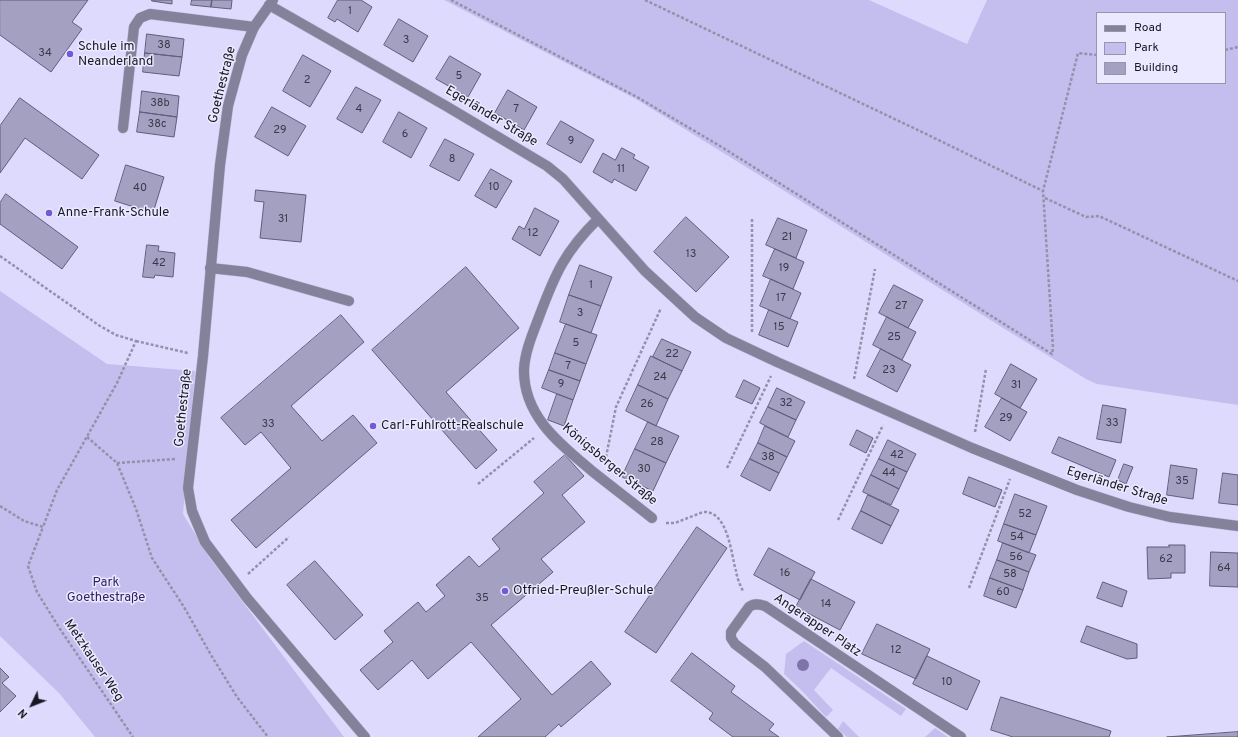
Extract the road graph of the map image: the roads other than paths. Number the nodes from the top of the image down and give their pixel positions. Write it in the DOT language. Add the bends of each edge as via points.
graph roads {
  1 [pos="271,2"];
  2 [pos="254,27"];
  3 [pos="123,128"];
  4 [pos="598,219"];
  5 [pos="210,268"];
  6 [pos="349,301"];
  7 [pos="652,518"];
  8 [pos="1238,526"];
  9 [pos="365,737"];
  10 [pos="838,737"];
  11 [pos="961,737"];
  1 -- 2 [label="street, Goethestraße"];
  1 -- 4 [label="street, Egerländer Straße" via="547,166 563,179"];
  2 -- 3 [label="street" via="150,14 140,18 134,28"];
  2 -- 5 [label="street, Goethestraße" via="242,55 228,106"];
  4 -- 7 [label="street, Königsberger Straße" via="571,250 551,285 526,356 525,387 538,419 546,429 567,450"];
  4 -- 8 [label="street, Egerländer Straße" via="645,271 695,317 726,338 752,351 972,448 1077,490 1170,517"];
  5 -- 6 [label="street" via="247,272"];
  5 -- 9 [label="street, Goethestraße" via="188,488 192,511 205,542 247,598"];
  10 -- 11 [label="street, Angerapper Platz" via="765,667 732,640 731,632 749,607 757,604 765,606"];
}
